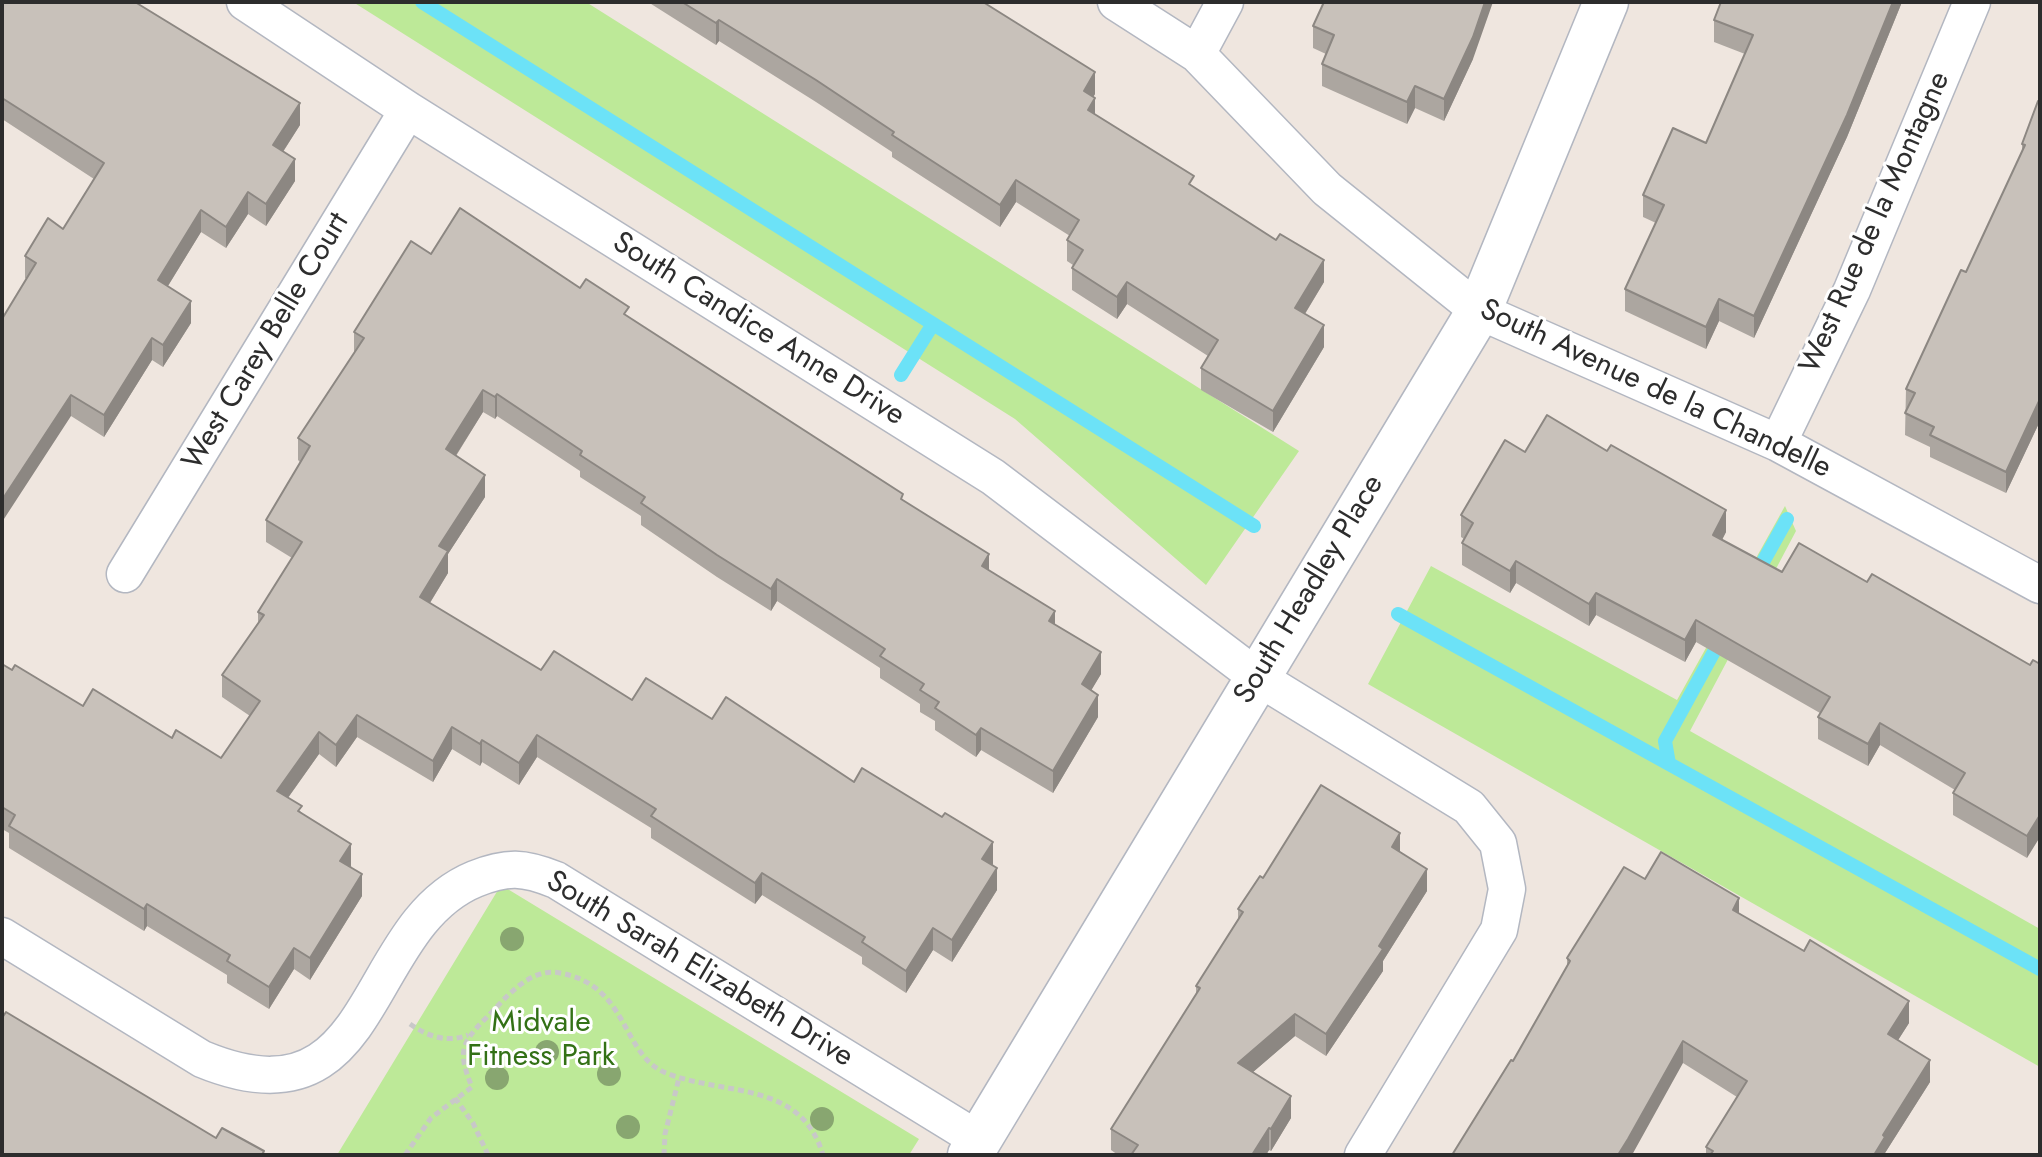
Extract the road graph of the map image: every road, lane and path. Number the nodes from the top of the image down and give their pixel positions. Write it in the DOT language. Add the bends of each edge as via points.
graph roads {
  1 [pos="245,2"];
  2 [pos="1116,2"];
  3 [pos="1225,2"];
  4 [pos="1606,2"];
  5 [pos="1972,2"];
  6 [pos="1197,54"];
  7 [pos="408,110"];
  8 [pos="1479,311"];
  9 [pos="1778,443"];
  10 [pos="125,574"];
  11 [pos="2040,585"];
  12 [pos="1257,677"];
  13 [pos="2,936"];
  14 [pos="410,1024"];
  15 [pos="469,1035"];
  16 [pos="679,1078"];
  17 [pos="455,1098"];
  18 [pos="974,1147"];
  19 [pos="405,1155"];
  20 [pos="488,1155"];
  21 [pos="664,1155"];
  22 [pos="823,1155"];
  23 [pos="1363,1155"];
  1 -- 7 [label="street, South Candice Anne Drive"];
  2 -- 6 [label="street, South Avenue de la Chandelle"];
  3 -- 6 [label="street"];
  4 -- 8 [label="street, South Headley Place"];
  5 -- 9 [label="street, West Rue de la Montagne" via="1852,290"];
  6 -- 8 [label="street, South Avenue de la Chandelle" via="1327,189"];
  7 -- 10 [label="street, West Carey Belle Court"];
  7 -- 12 [label="street, South Candice Anne Drive" via="993,477"];
  8 -- 9 [label="street, South Avenue de la Chandelle"];
  8 -- 12 [label="street, South Headley Place"];
  9 -- 11 [label="street, South Avenue de la Chandelle"];
  12 -- 18 [label="street, South Headley Place"];
  12 -- 23 [label="street, South Candice Anne Drive" via="1469,807 1498,843 1507,889 1499,930"];
  13 -- 18 [label="street, South Sarah Elizabeth Drive" via="202,1059 231,1071 293,1072 322,1061 349,1034 423,916 456,887 497,869 530,870 556,880"];
  14 -- 15 [label="path" via="452,1041"];
  15 -- 16 [label="path" via="533,975 558,972 585,981 611,1001 646,1061"];
  15 -- 17 [label="path" via="461,1061 472,1087"];
  16 -- 21 [label="path"];
  16 -- 22 [label="path" via="756,1094 794,1110 818,1138"];
  17 -- 19 [label="path" via="431,1118"];
  17 -- 20 [label="path"];
}
